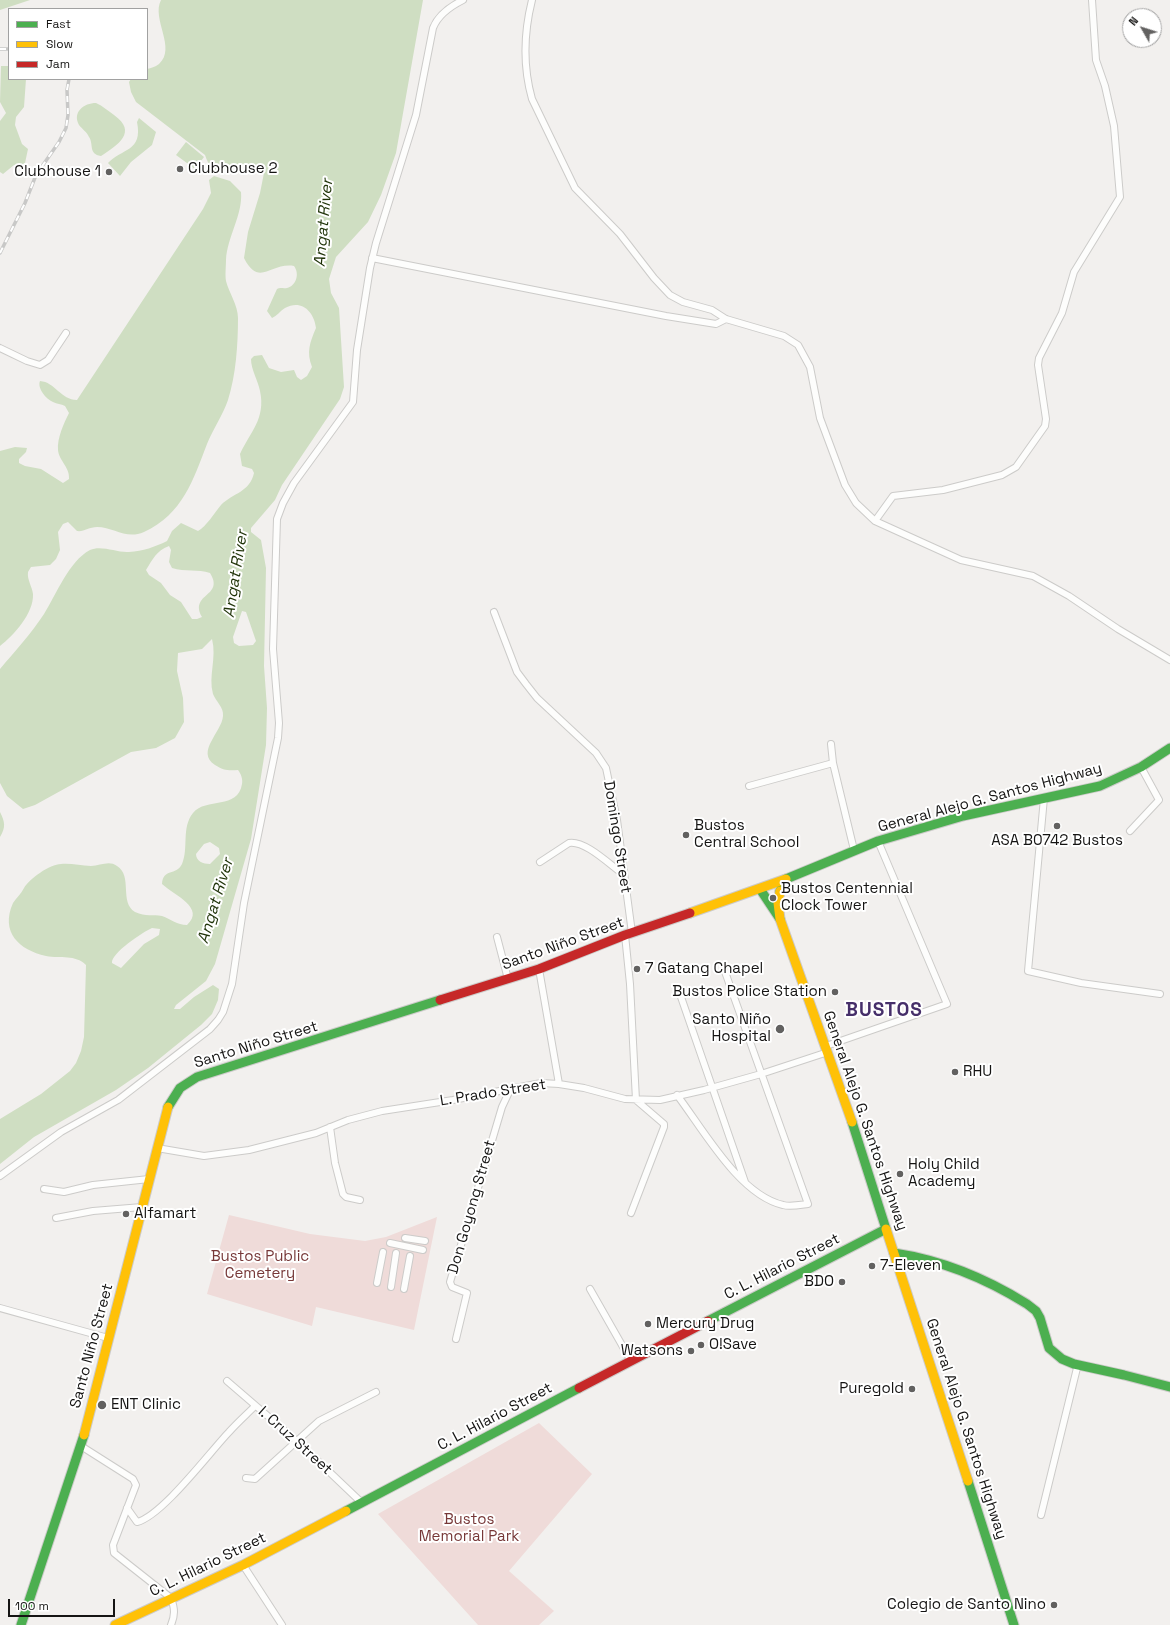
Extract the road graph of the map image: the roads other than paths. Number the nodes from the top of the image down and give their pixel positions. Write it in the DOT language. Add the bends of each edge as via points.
graph roads {
  1 [pos="463,0"];
  2 [pos="532,0"];
  3 [pos="1092,0"];
  4 [pos="372,258"];
  5 [pos="726,319"];
  6 [pos="66,334"];
  7 [pos="0,348"];
  8 [pos="875,520"];
  9 [pos="494,612"];
  10 [pos="1170,660"];
  11 [pos="831,744"];
  12 [pos="1170,748"];
  13 [pos="833,763"];
  14 [pos="1141,767"];
  15 [pos="749,786"];
  16 [pos="1044,798"];
  17 [pos="1130,831"];
  18 [pos="878,841"];
  19 [pos="854,850"];
  20 [pos="540,862"];
  21 [pos="623,874"];
  22 [pos="786,879"];
  23 [pos="760,889"];
  24 [pos="780,920"];
  25 [pos="629,934"];
  26 [pos="497,937"];
  27 [pos="539,969"];
  28 [pos="724,969"];
  29 [pos="508,979"];
  30 [pos="1160,994"];
  31 [pos="680,997"];
  32 [pos="827,1049"];
  33 [pos="761,1074"];
  34 [pos="559,1084"];
  35 [pos="712,1088"];
  36 [pos="510,1090"];
  37 [pos="677,1095"];
  38 [pos="636,1100"];
  39 [pos="330,1127"];
  40 [pos="157,1148"];
  41 [pos="0,1176"];
  42 [pos="149,1179"];
  43 [pos="746,1185"];
  44 [pos="44,1189"];
  45 [pos="360,1200"];
  46 [pos="142,1207"];
  47 [pos="631,1213"];
  48 [pos="56,1218"];
  49 [pos="886,1229"];
  50 [pos="405,1238"];
  51 [pos="425,1241"];
  52 [pos="390,1243"];
  53 [pos="423,1250"];
  54 [pos="383,1252"];
  55 [pos="894,1253"];
  56 [pos="396,1254"];
  57 [pos="410,1256"];
  58 [pos="377,1283"];
  59 [pos="391,1287"];
  60 [pos="590,1288"];
  61 [pos="404,1289"];
  62 [pos="0,1308"];
  63 [pos="108,1338"];
  64 [pos="456,1340"];
  65 [pos="631,1361"];
  66 [pos="1078,1364"];
  67 [pos="227,1381"];
  68 [pos="1170,1387"];
  69 [pos="376,1392"];
  70 [pos="255,1406"];
  71 [pos="298,1442"];
  72 [pos="81,1446"];
  73 [pos="246,1478"];
  74 [pos="362,1503"];
  75 [pos="127,1508"];
  76 [pos="1041,1515"];
  77 [pos="243,1565"];
  78 [pos="171,1598"];
  79 [pos="21,1625"];
  80 [pos="115,1625"];
  81 [pos="171,1625"];
  82 [pos="282,1625"];
  83 [pos="1014,1625"];
  1 -- 4 [label="street" via="437,20 433,28 416,114"];
  2 -- 5 [label="street" via="527,19 525,55 529,89 575,188 620,234 670,295 682,302 712,310"];
  3 -- 8 [label="street" via="1096,60 1114,126 1120,197 1074,272 1062,313 1039,358 1045,426 1016,467 1002,475 943,490 893,496"];
  4 -- 5 [label="street" via="666,316 716,324"];
  4 -- 41 [label="street" via="357,350 353,402 294,483 277,519 273,649 278,738 244,903 232,984 223,1012 210,1028 118,1100 61,1132"];
  5 -- 8 [label="street" via="784,336 798,345 810,366 820,418 845,485 856,503"];
  6 -- 7 [label="street" via="48,360 40,365"];
  8 -- 10 [label="street" via="961,560 1033,576"];
  9 -- 21 [label="street, Domingo Street" via="517,672 603,760 611,786"];
  11 -- 13 [label="street"];
  12 -- 14 [label="main road, General Alejo G. Santos Highway"];
  13 -- 15 [label="street"];
  13 -- 19 [label="street"];
  14 -- 16 [label="main road, General Alejo G. Santos Highway" via="1100,786"];
  14 -- 17 [label="street" via="1159,800"];
  16 -- 18 [label="main road, General Alejo G. Santos Highway" via="963,816"];
  16 -- 30 [label="street" via="1028,971 1081,983"];
  18 -- 19 [label="main road, General Alejo G. Santos Highway"];
  18 -- 32 [label="street, L. Prado Street" via="947,1004"];
  19 -- 22 [label="main road, General Alejo G. Santos Highway"];
  20 -- 21 [label="street" via="574,842 589,849"];
  21 -- 25 [label="street, Domingo Street"];
  22 -- 23 [label="main road, Santo Niño Street"];
  22 -- 24 [label="main road, General Alejo G. Santos Highway" via="778,899"];
  23 -- 24 [label="main road"];
  23 -- 25 [label="main road, Santo Niño Street"];
  24 -- 32 [label="main road, General Alejo G. Santos Highway"];
  25 -- 27 [label="main road, Santo Niño Street"];
  25 -- 38 [label="street, Domingo Street"];
  26 -- 29 [label="street"];
  27 -- 29 [label="main road, Santo Niño Street"];
  27 -- 34 [label="street"];
  28 -- 33 [label="street"];
  29 -- 40 [label="main road, Santo Niño Street" via="192,1079 180,1087 168,1105"];
  31 -- 35 [label="street"];
  32 -- 33 [label="street, L. Prado Street"];
  32 -- 49 [label="main road, General Alejo G. Santos Highway"];
  33 -- 35 [label="street, L. Prado Street"];
  33 -- 43 [label="street" via="808,1204 784,1206 767,1199"];
  34 -- 36 [label="street, L. Prado Street" via="541,1083"];
  34 -- 38 [label="street, L. Prado Street"];
  35 -- 37 [label="street, L. Prado Street"];
  35 -- 43 [label="street"];
  36 -- 39 [label="street, L. Prado Street" via="382,1111"];
  36 -- 64 [label="street, Don Goyong Street" via="502,1107 450,1282 452,1287 467,1293"];
  37 -- 38 [label="street, L. Prado Street" via="660,1100"];
  37 -- 43 [label="street" via="724,1160"];
  38 -- 47 [label="street" via="664,1124 664,1127"];
  39 -- 40 [label="street, L. Prado Street" via="249,1150 204,1156"];
  39 -- 45 [label="street" via="343,1194"];
  40 -- 42 [label="main road, Santo Niño Street"];
  42 -- 44 [label="street" via="93,1185 64,1192"];
  42 -- 46 [label="main road, Santo Niño Street"];
  46 -- 48 [label="street" via="93,1211"];
  46 -- 63 [label="main road, Santo Niño Street"];
  49 -- 55 [label="main road, General Alejo G. Santos Highway"];
  49 -- 65 [label="main road, C. L. Hilario Street"];
  50 -- 51 [label="street"];
  52 -- 53 [label="street"];
  54 -- 58 [label="street"];
  55 -- 66 [label="main road" via="920,1257 949,1267 989,1283 1022,1301 1040,1317 1044,1342 1049,1350 1063,1360"];
  55 -- 83 [label="main road, General Alejo G. Santos Highway"];
  56 -- 59 [label="street"];
  57 -- 61 [label="street"];
  60 -- 65 [label="street"];
  62 -- 63 [label="street"];
  63 -- 72 [label="main road, Santo Niño Street"];
  65 -- 74 [label="main road, C. L. Hilario Street"];
  66 -- 68 [label="main road"];
  66 -- 76 [label="street"];
  67 -- 70 [label="street, I. Cruz Street"];
  69 -- 71 [label="street" via="319,1421"];
  70 -- 71 [label="street, I. Cruz Street"];
  70 -- 75 [label="street" via="166,1504 137,1522"];
  71 -- 73 [label="street" via="256,1479"];
  71 -- 74 [label="street, I. Cruz Street"];
  72 -- 75 [label="street" via="133,1479 136,1486"];
  72 -- 79 [label="main road, Santo Niño Street"];
  74 -- 77 [label="main road, C. L. Hilario Street"];
  75 -- 78 [label="street" via="112,1545 114,1553"];
  77 -- 78 [label="main road, C. L. Hilario Street"];
  77 -- 82 [label="street"];
  78 -- 80 [label="main road, C. L. Hilario Street"];
  78 -- 81 [label="street" via="174,1617"];
}
